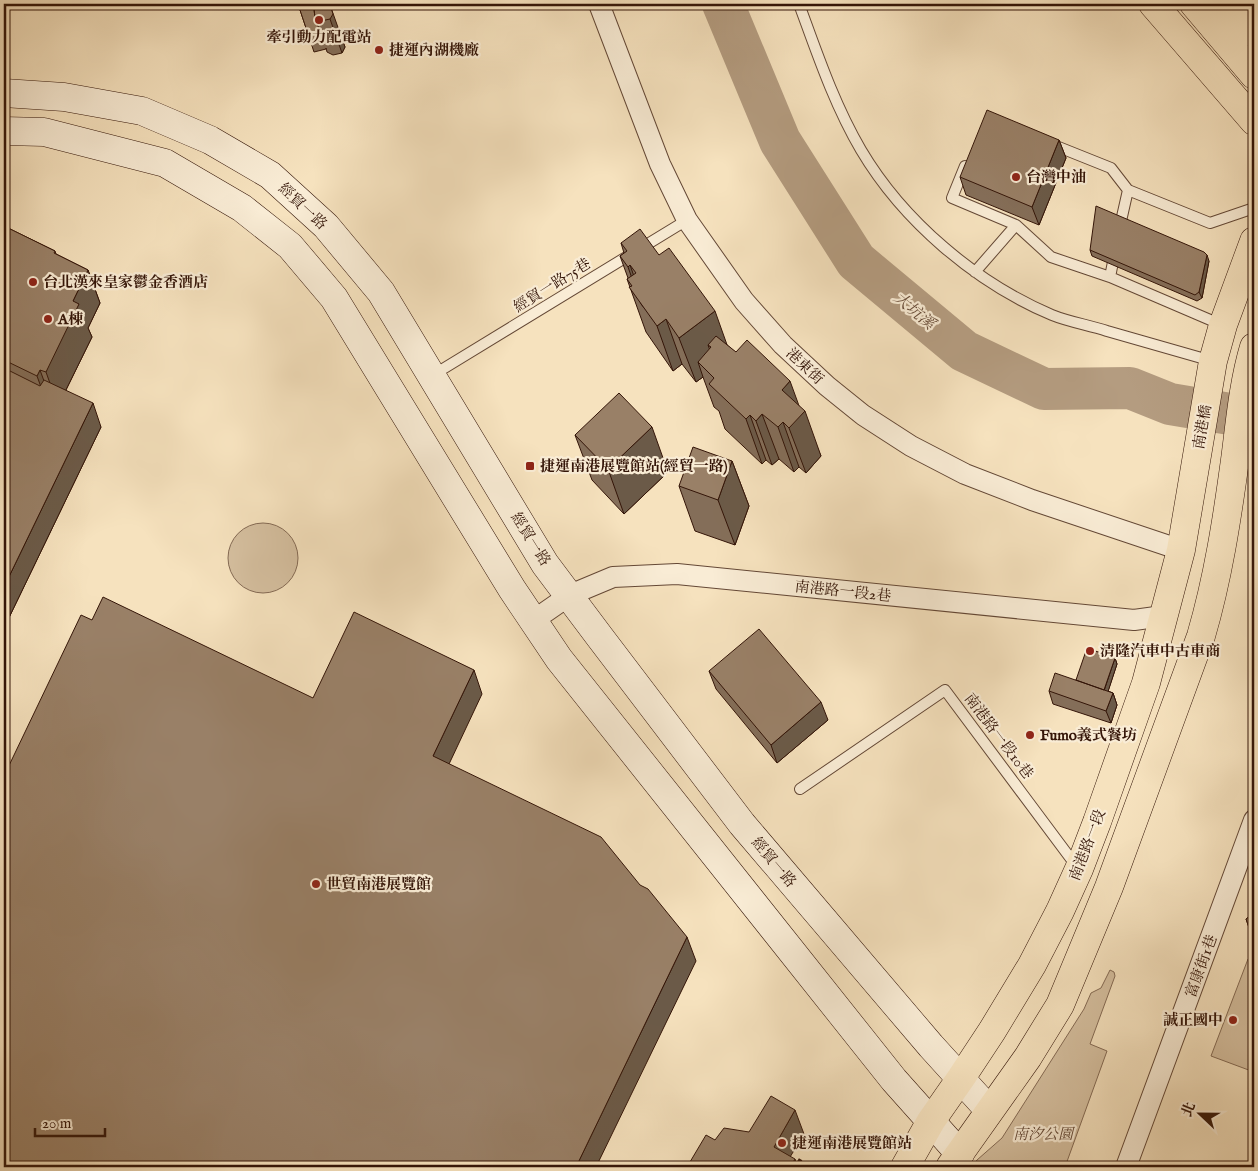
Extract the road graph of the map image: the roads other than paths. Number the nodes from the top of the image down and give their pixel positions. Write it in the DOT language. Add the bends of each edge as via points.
graph roads {
  1 [pos="599,4"];
  2 [pos="799,4"];
  3 [pos="1153,4"];
  4 [pos="1194,4"];
  5 [pos="1200,4"];
  6 [pos="1229,4"];
  7 [pos="1252,55"];
  8 [pos="1254,66"];
  9 [pos="4,93"];
  10 [pos="1254,121"];
  11 [pos="4,132"];
  12 [pos="1039,139"];
  13 [pos="970,153"];
  14 [pos="1128,190"];
  15 [pos="1254,208"];
  16 [pos="687,220"];
  17 [pos="1016,225"];
  18 [pos="1254,241"];
  19 [pos="975,272"];
  20 [pos="1110,277"];
  21 [pos="1224,325"];
  22 [pos="1251,359"];
  23 [pos="1213,363"];
  24 [pos="432,376"];
  25 [pos="1191,490"];
  26 [pos="1181,550"];
  27 [pos="570,595"];
  28 [pos="1163,616"];
  29 [pos="534,620"];
  30 [pos="800,789"];
  31 [pos="1254,820"];
  32 [pos="1078,870"];
  33 [pos="961,1078"];
  34 [pos="989,1110"];
  35 [pos="931,1121"];
  36 [pos="955,1161"];
  37 [pos="905,1167"];
  38 [pos="1126,1167"];
  1 -- 16 [label="street, 港東街" via="660,164"];
  2 -- 19 [label="lane" via="833,96 861,150 915,220"];
  3 -- 10 [label="main road"];
  4 -- 7 [label="main road"];
  5 -- 7 [label="lane"];
  6 -- 7 [label="main road"];
  7 -- 8 [label="lane"];
  9 -- 24 [label="street, 經貿一路" via="64,97 142,111 210,140 270,175 326,226 381,292"];
  11 -- 29 [label="street" via="44,132 165,162 242,208 290,246 334,298"];
  12 -- 14 [label="lane" via="1111,168"];
  13 -- 17 [label="lane" via="952,198"];
  14 -- 15 [label="lane" via="1210,223"];
  14 -- 20 [label="lane"];
  16 -- 24 [label="lane, 經貿一路75巷"];
  16 -- 26 [label="street, 港東街" via="744,301 783,345 826,386 864,415 911,446 965,474"];
  17 -- 19 [label="lane"];
  17 -- 20 [label="lane" via="1051,257"];
  18 -- 21 [label="main road, 南港橋"];
  19 -- 23 [label="lane" via="1013,296 1054,315"];
  20 -- 21 [label="lane"];
  21 -- 23 [label="main road, 南港橋"];
  22 -- 34 [label="main road" via="1212,600 1201,636 1102,905 1060,1005 1028,1057"];
  23 -- 25 [label="main road, 南港橋"];
  24 -- 27 [label="street, 經貿一路" via="545,564"];
  25 -- 26 [label="main road, 南港路一段"];
  26 -- 28 [label="main road, 南港路一段"];
  27 -- 28 [label="street, 南港路一段2巷" via="613,577 678,574 1134,620"];
  27 -- 29 [label="street, 南港路一段2巷"];
  27 -- 33 [label="street, 經貿一路" via="742,824"];
  28 -- 32 [label="main road, 南港路一段" via="1146,683"];
  29 -- 35 [label="street" via="559,659 894,1080"];
  30 -- 32 [label="lane, 南港路一段10巷" via="945,690"];
  31 -- 38 [label="street, 富康街1巷"];
  32 -- 33 [label="main road, 南港路一段" via="1032,965"];
  33 -- 34 [label="street, 經貿一路"];
  33 -- 35 [label="main road, 南港路一段"];
  34 -- 36 [label="main road"];
  35 -- 36 [label="street"];
  35 -- 37 [label="main road, 南港路一段"];
}
